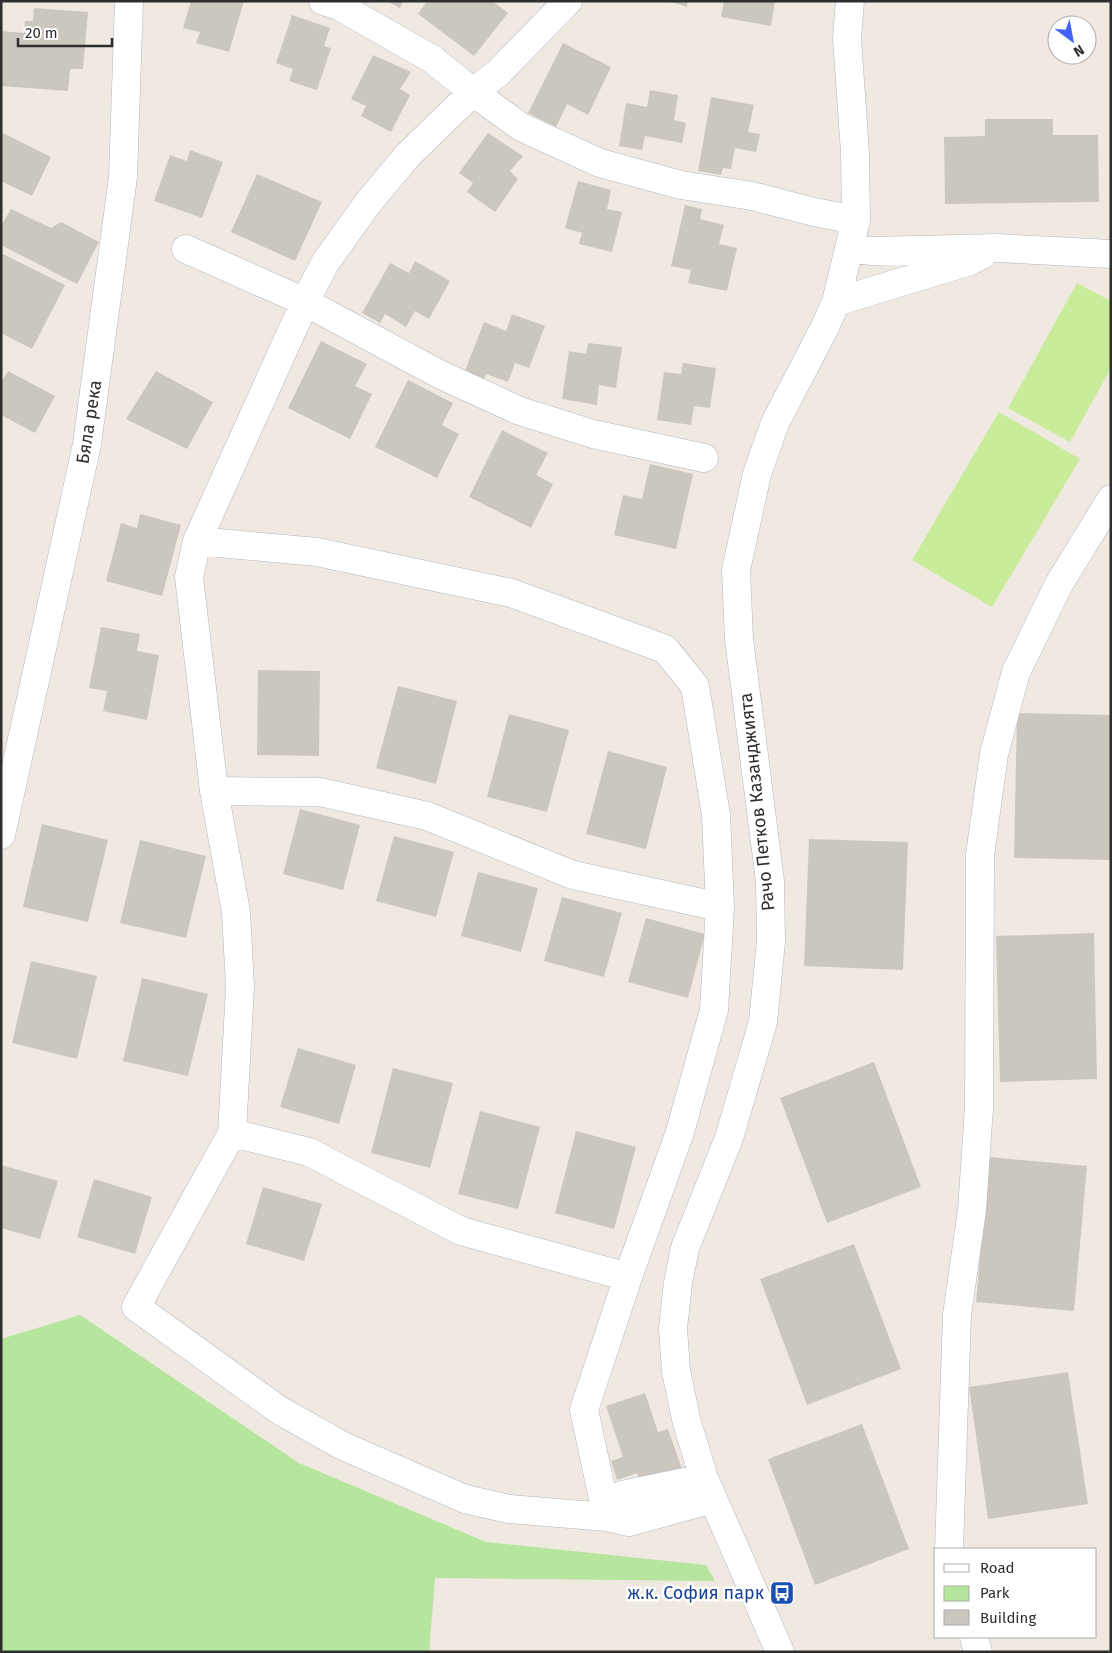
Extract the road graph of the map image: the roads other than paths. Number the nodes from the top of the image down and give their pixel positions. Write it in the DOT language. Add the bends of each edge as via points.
graph roads {
  1 [pos="129,1"];
  2 [pos="323,1"];
  3 [pos="568,1"];
  4 [pos="850,1"];
  5 [pos="473,92"];
  6 [pos="856,220"];
  7 [pos="997,248"];
  8 [pos="186,249"];
  9 [pos="849,249"];
  10 [pos="1111,254"];
  11 [pos="306,302"];
  12 [pos="836,302"];
  13 [pos="704,458"];
  14 [pos="1111,499"];
  15 [pos="197,541"];
  16 [pos="214,791"];
  17 [pos="1,835"];
  18 [pos="720,907"];
  19 [pos="232,1133"];
  20 [pos="628,1277"];
  21 [pos="709,1489"];
  22 [pos="607,1517"];
  23 [pos="949,1548"];
  24 [pos="974,1638"];
  25 [pos="780,1652"];
  26 [pos="978,1652"];
  1 -- 17 [label="street, Бяла река" via="122,177 87,444"];
  2 -- 5 [label="street" via="339,6 432,59"];
  3 -- 5 [label="street" via="498,73"];
  4 -- 6 [label="street, Рачо Петков Казанджията" via="847,38"];
  5 -- 6 [label="street" via="521,127 600,164 681,186 752,196"];
  5 -- 11 [label="street" via="408,154 368,203 325,264"];
  6 -- 9 [label="street, Рачо Петков Казанджията"];
  7 -- 9 [label="street"];
  7 -- 10 [label="street"];
  7 -- 12 [label="street" via="970,261"];
  8 -- 11 [label="street"];
  9 -- 12 [label="street, Рачо Петков Казанджията"];
  11 -- 13 [label="street" via="441,374 520,411 593,434"];
  11 -- 15 [label="street"];
  12 -- 21 [label="street, Рачо Петков Казанджията" via="775,423 757,474 736,570 738,638 770,881 771,941 763,1022 729,1138 685,1248 672,1328 686,1423"];
  14 -- 23 [label="street" via="1059,584 1016,672 994,754 980,855 979,1108 972,1210 957,1315"];
  15 -- 16 [label="street" via="189,577"];
  15 -- 18 [label="street" via="317,552 511,594 664,648 695,686 716,815"];
  16 -- 18 [label="street" via="320,792 427,816 573,875"];
  16 -- 19 [label="street" via="236,912 240,987"];
  18 -- 20 [label="street" via="714,1010 680,1132"];
  19 -- 20 [label="street" via="309,1152 461,1230"];
  19 -- 22 [label="street" via="136,1307 279,1410 343,1446 465,1499 509,1509"];
  20 -- 22 [label="street" via="584,1410"];
  21 -- 22 [label="street" via="622,1495"];
  21 -- 25 [label="street, Рачо Петков Казанджията"];
  24 -- 26 [label="street"];
}
